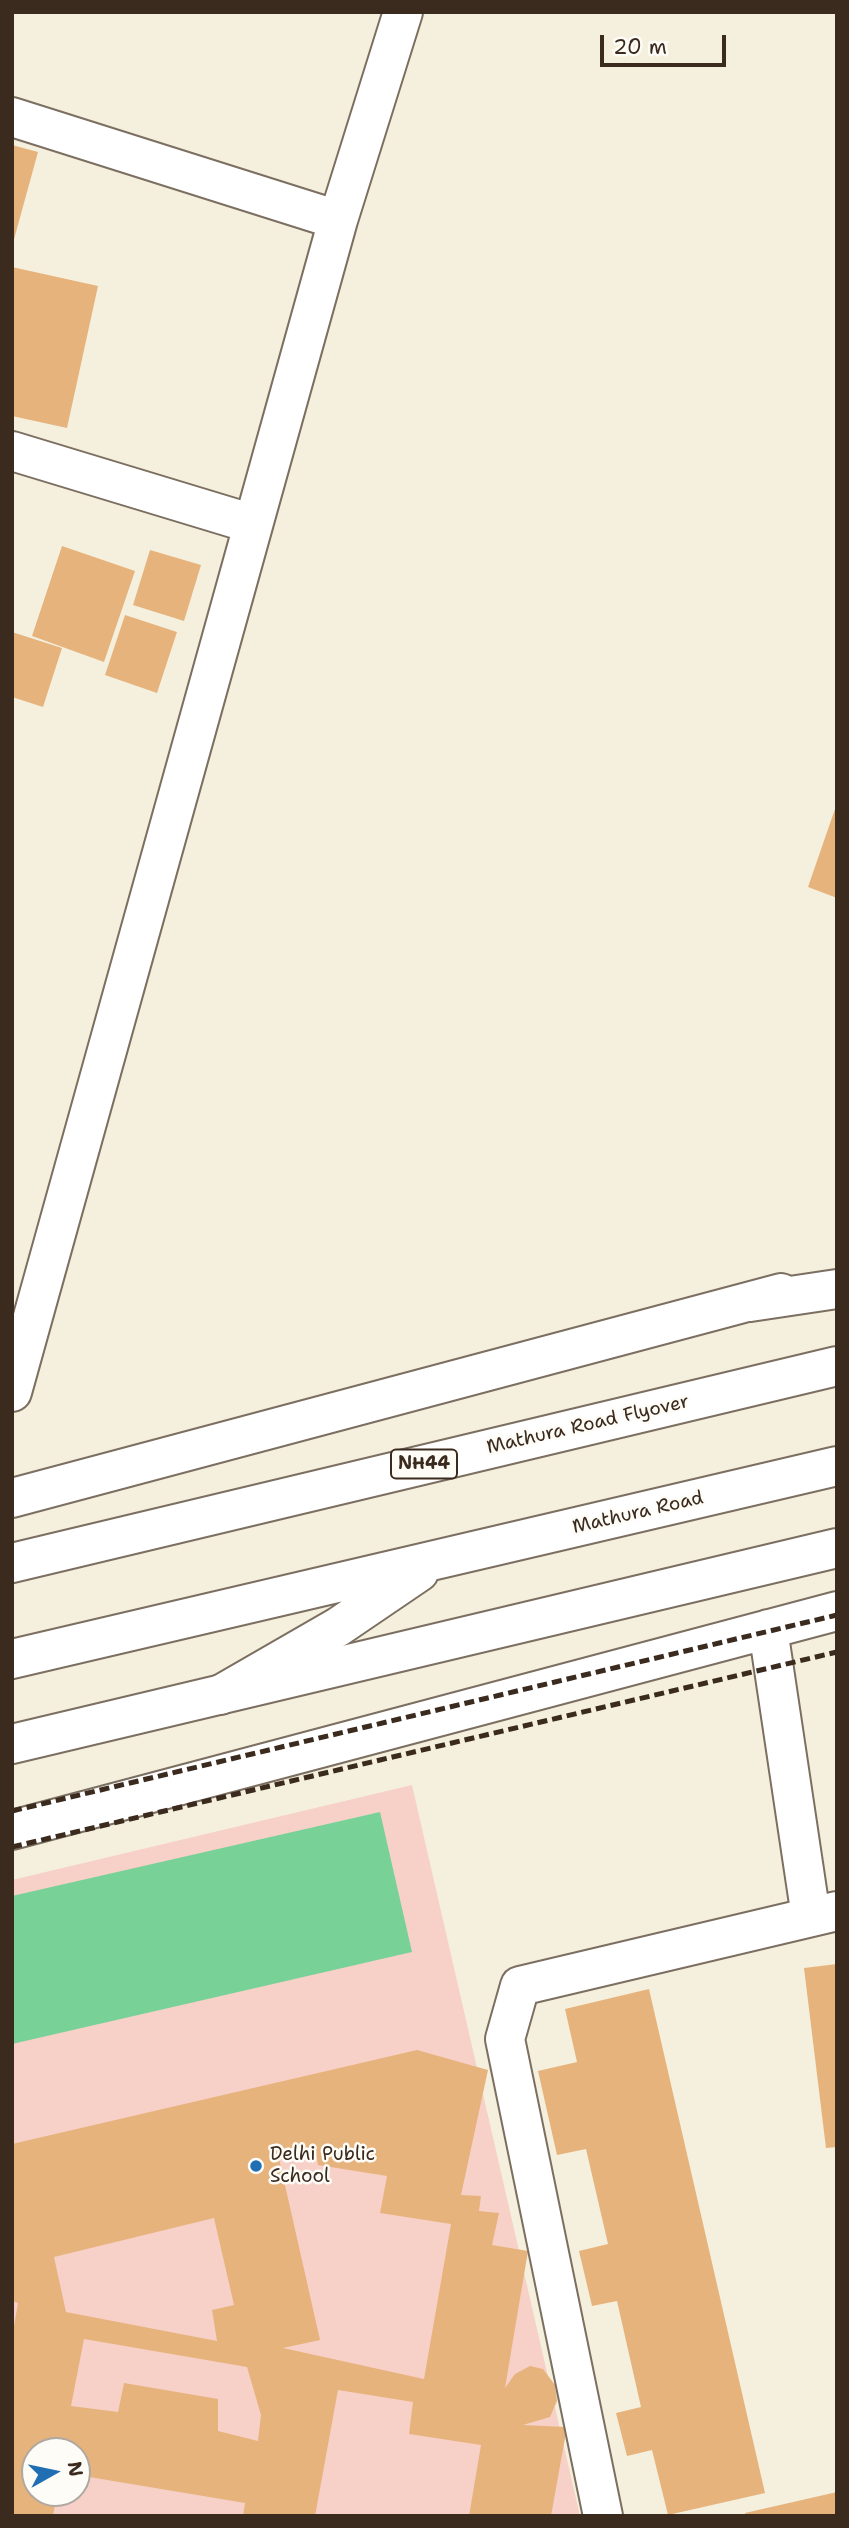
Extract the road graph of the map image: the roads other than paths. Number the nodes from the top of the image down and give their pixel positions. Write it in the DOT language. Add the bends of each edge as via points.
graph roads {
  1 [pos="403,12"];
  2 [pos="12,117"];
  3 [pos="338,220"];
  4 [pos="12,451"];
  5 [pos="253,524"];
  6 [pos="837,1277"];
  7 [pos="837,1289"];
  8 [pos="750,1302"];
  9 [pos="837,1366"];
  10 [pos="12,1392"];
  11 [pos="837,1466"];
  12 [pos="12,1498"];
  13 [pos="837,1548"];
  14 [pos="439,1559"];
  15 [pos="12,1563"];
  16 [pos="837,1611"];
  17 [pos="768,1629"];
  18 [pos="12,1659"];
  19 [pos="220,1695"];
  20 [pos="12,1744"];
  21 [pos="12,1830"];
  22 [pos="824,1914"];
  23 [pos="603,2516"];
  1 -- 3 [label="main road"];
  2 -- 3 [label="main road"];
  3 -- 5 [label="main road"];
  4 -- 5 [label="main road"];
  5 -- 10 [label="main road"];
  6 -- 8 [label="main road"];
  7 -- 8 [label="main road"];
  8 -- 12 [label="main road"];
  9 -- 15 [label="main road, Mathura Road Flyover / NH44"];
  11 -- 14 [label="main road, Mathura Road"];
  13 -- 19 [label="main road"];
  14 -- 18 [label="main road"];
  14 -- 19 [label="main road" via="338,1627"];
  16 -- 17 [label="main road"];
  17 -- 21 [label="main road"];
  17 -- 22 [label="main road"];
  19 -- 20 [label="main road"];
  22 -- 23 [label="main road" via="520,1986 505,2039"];
}
